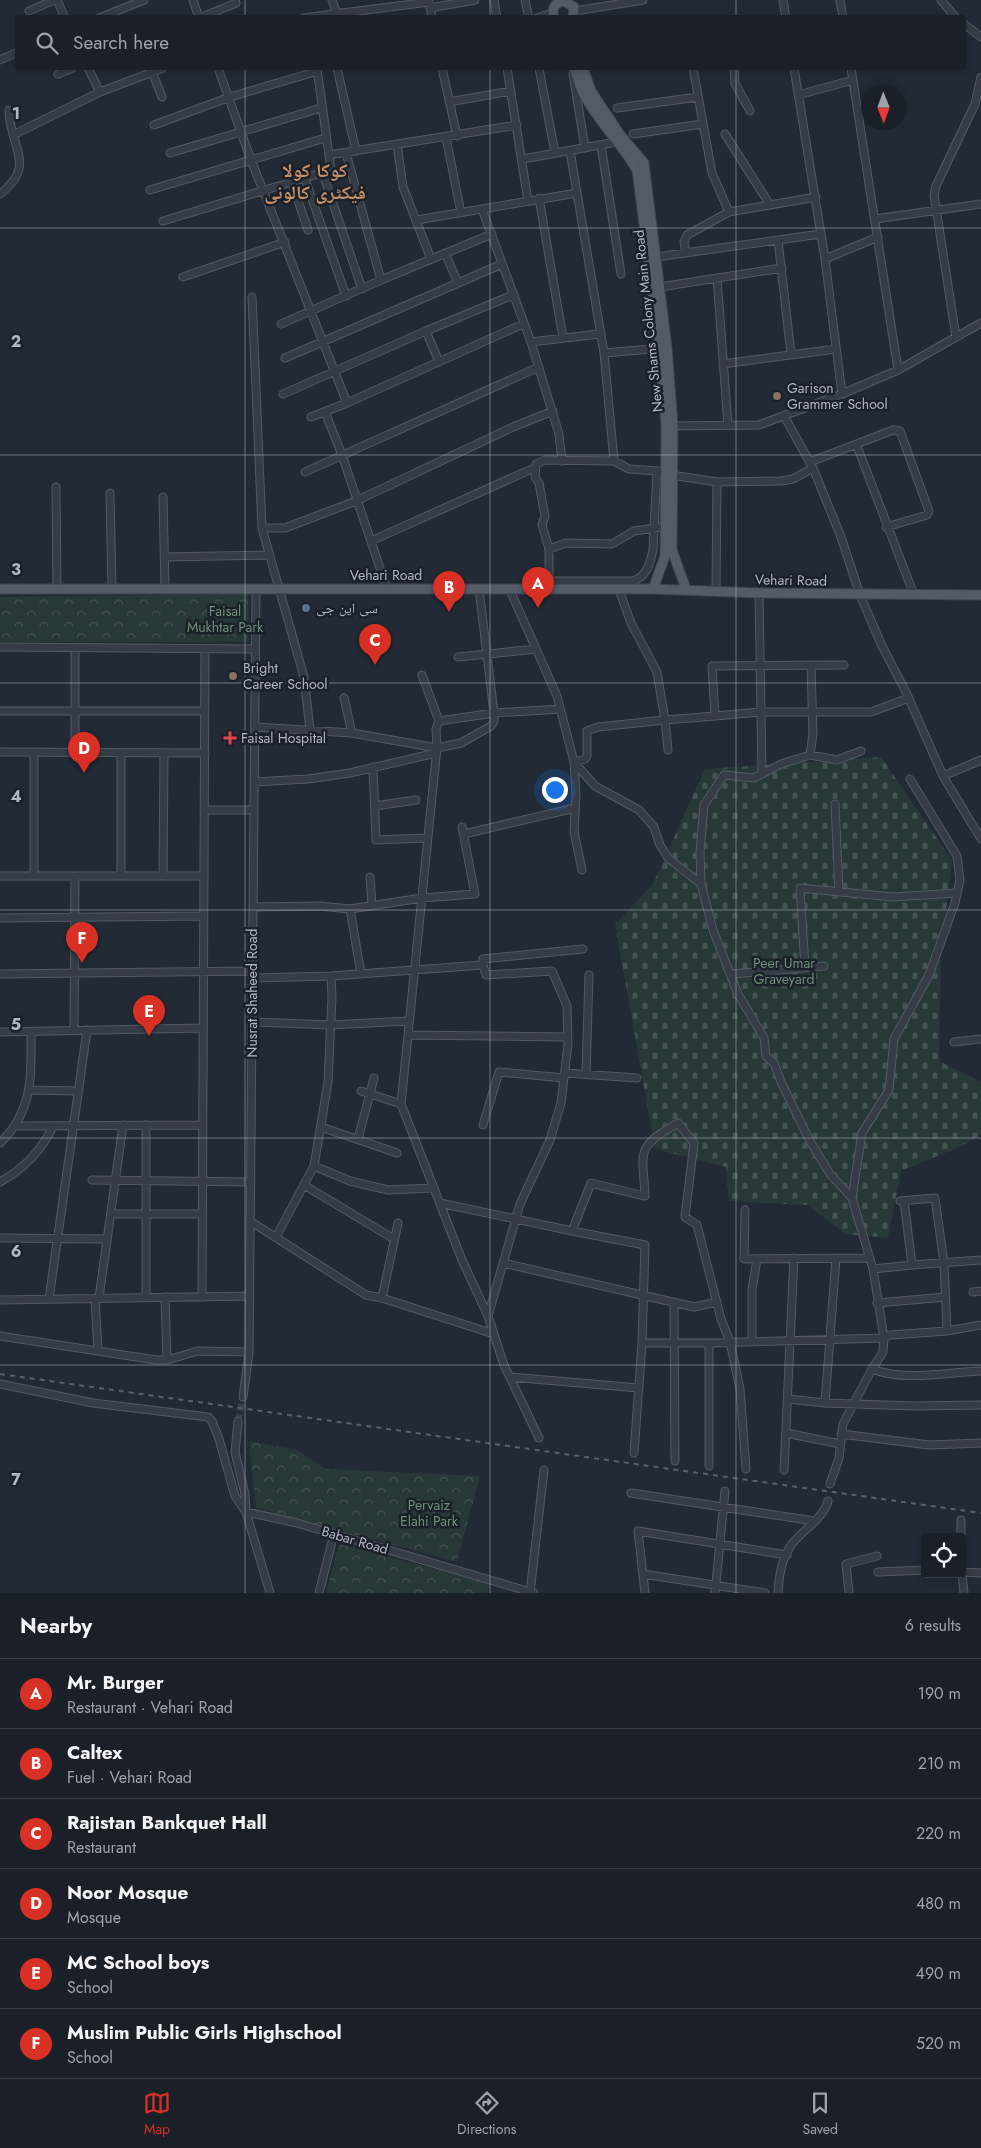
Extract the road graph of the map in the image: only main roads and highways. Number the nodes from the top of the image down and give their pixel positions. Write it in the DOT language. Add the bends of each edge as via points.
graph roads {
  1 [pos="557,6"];
  2 [pos="574,14"];
  3 [pos="574,70"];
  4 [pos="584,70"];
  5 [pos="664,348"];
  6 [pos="669,526"];
  7 [pos="0,589"];
  8 [pos="653,589"];
  9 [pos="686,589"];
  10 [pos="981,595"];
  1 -- 2 [label="main road" via="572,4"];
  3 -- 5 [label="main road, New Shams Colony Main Road" via="583,93 637,170"];
  4 -- 5 [label="main road, New Shams Colony Main Road" via="591,91 621,136 644,163 660,287"];
  5 -- 6 [label="main road, New Shams Colony Main Road" via="669,426 666,472"];
  6 -- 8 [label="main road, New Shams Colony Main Road" via="665,556"];
  6 -- 9 [label="main road, New Shams Colony Main Road" via="672,550"];
  7 -- 8 [label="main road, Vehari Road" via="388,589 549,585"];
  8 -- 9 [label="main road, Vehari Road"];
  9 -- 10 [label="main road, Vehari Road" via="759,593"];
}
